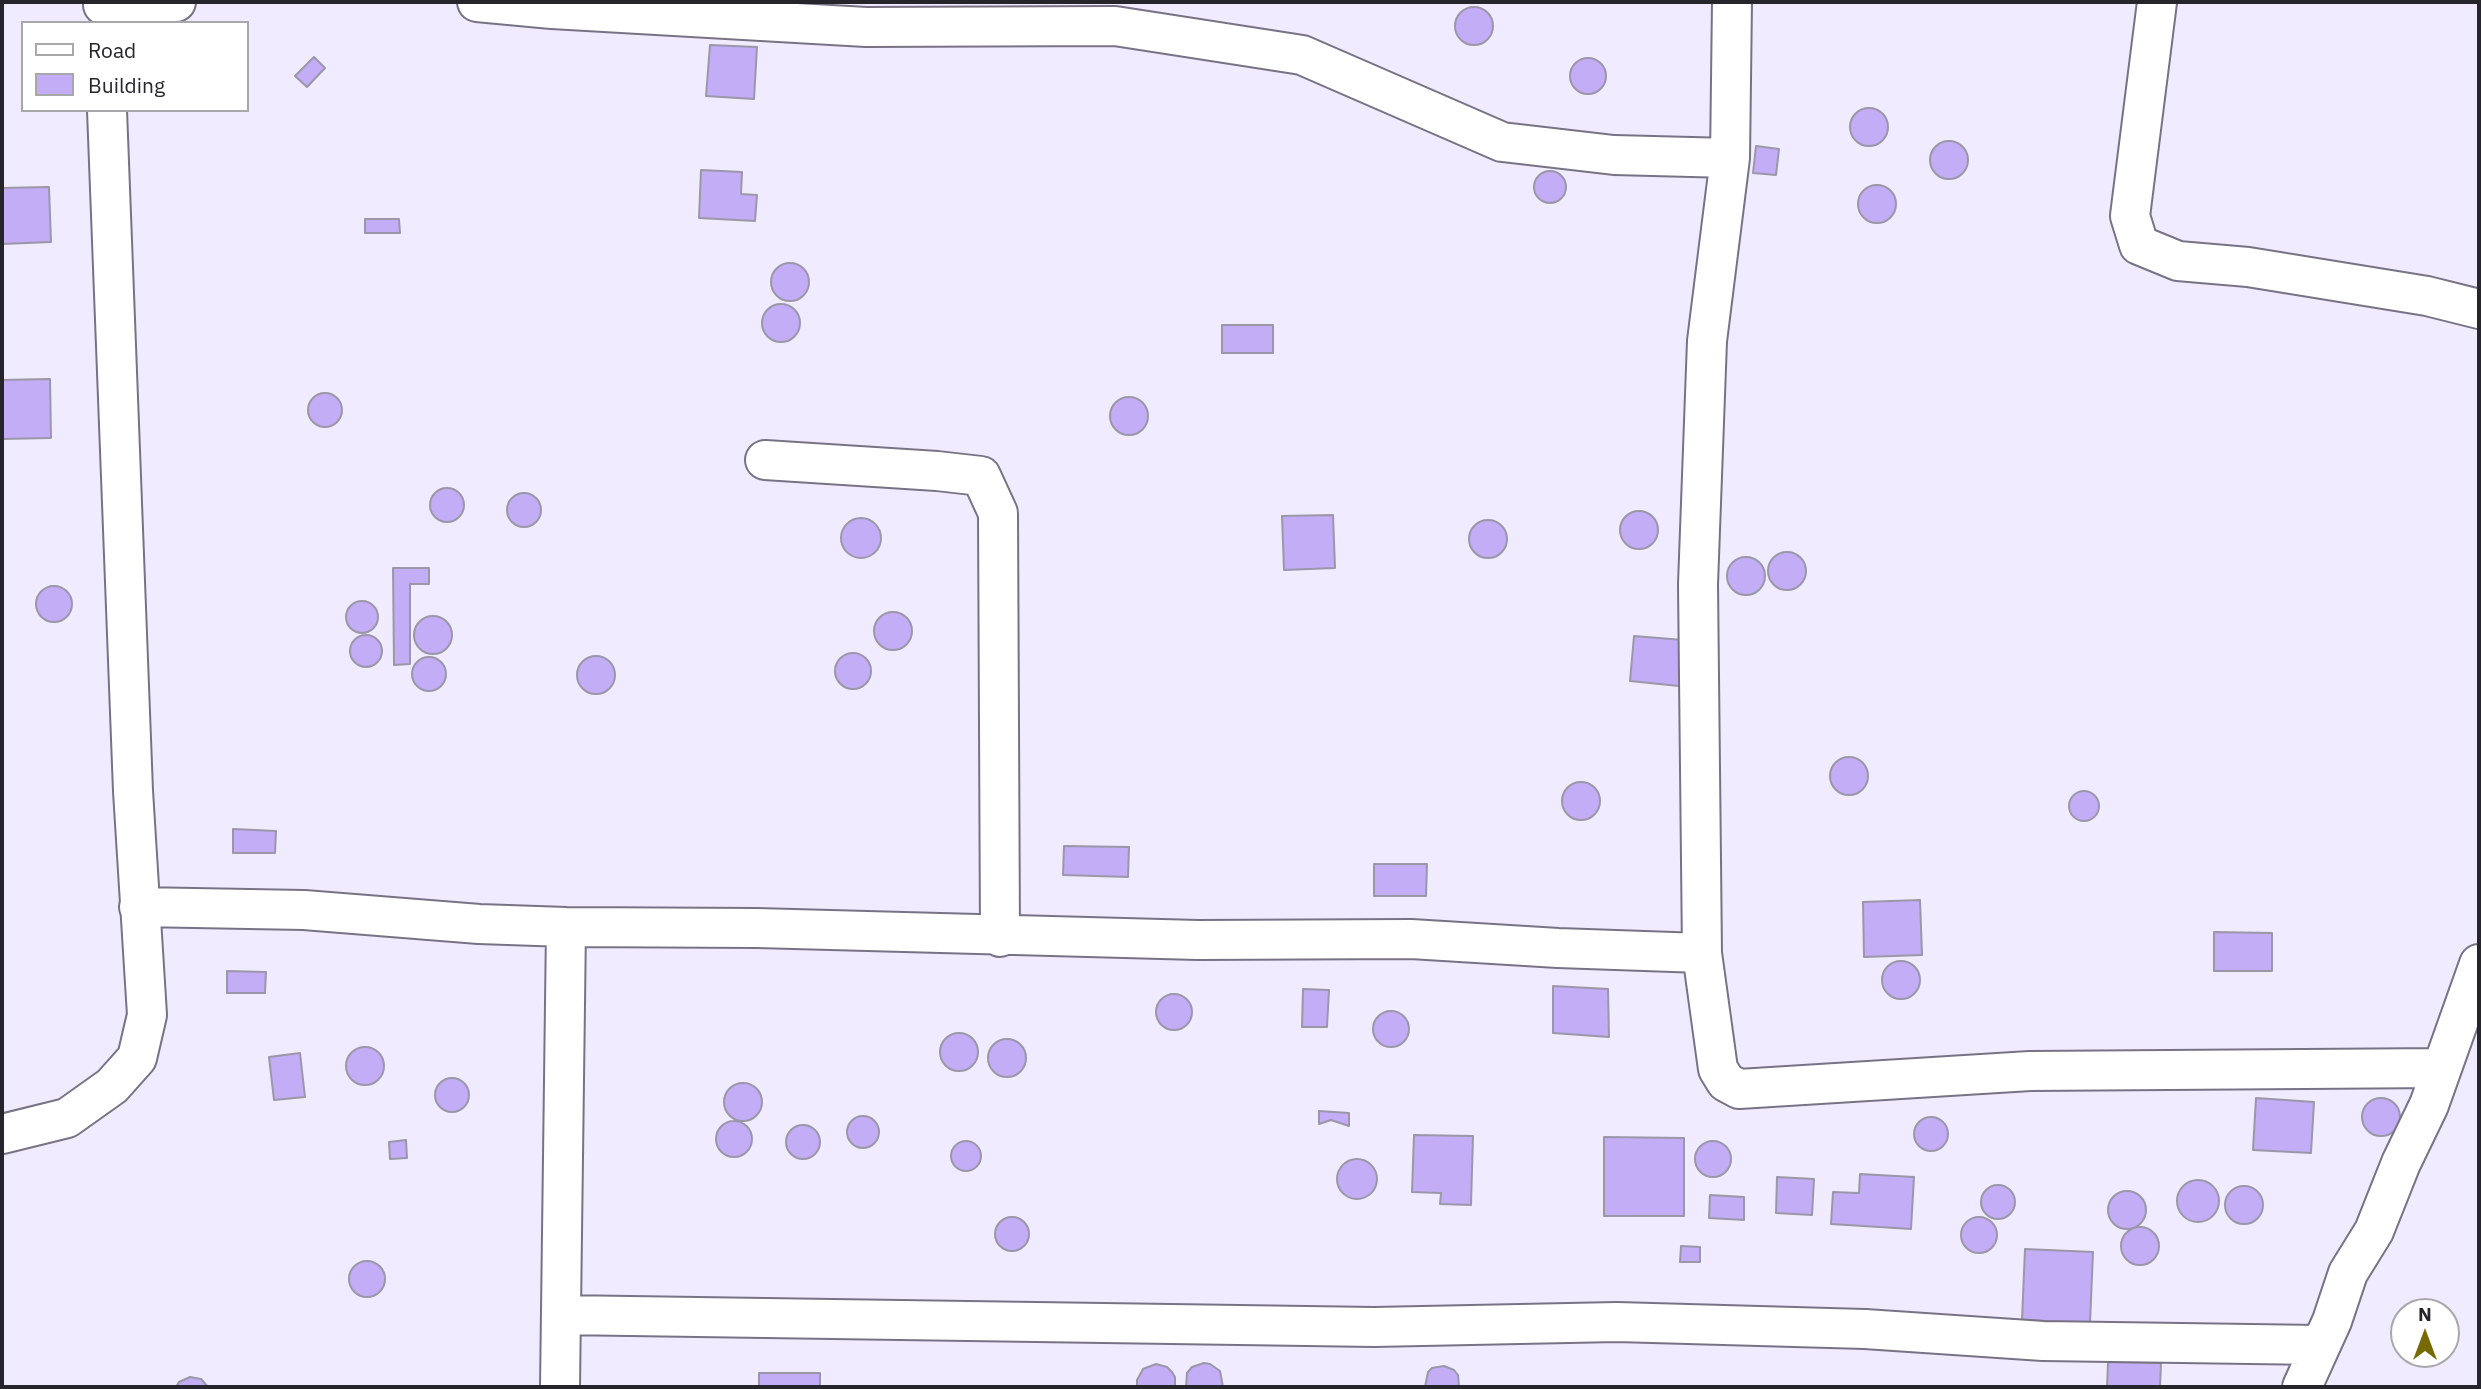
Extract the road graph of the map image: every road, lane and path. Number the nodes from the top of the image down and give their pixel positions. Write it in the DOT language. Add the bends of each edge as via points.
graph roads {
  1 [pos="176,2"];
  2 [pos="477,2"];
  3 [pos="1732,2"];
  4 [pos="2157,2"];
  5 [pos="103,10"];
  6 [pos="107,112"];
  7 [pos="1730,158"];
  8 [pos="2479,309"];
  9 [pos="765,460"];
  10 [pos="139,907"];
  11 [pos="566,928"];
  12 [pos="1000,936"];
  13 [pos="1702,953"];
  14 [pos="2479,964"];
  15 [pos="2441,1068"];
  16 [pos="2,1134"];
  17 [pos="562,1315"];
  18 [pos="2319,1345"];
  19 [pos="560,1387"];
  20 [pos="2302,1387"];
  1 -- 5 [label="street"];
  2 -- 7 [label="street" via="866,27 1115,26 1302,54 1502,142 1614,155"];
  3 -- 7 [label="street"];
  4 -- 8 [label="street" via="2130,216 2138,246 2178,261 2248,267"];
  6 -- 10 [label="street"];
  7 -- 13 [label="street" via="1707,341 1698,584"];
  9 -- 12 [label="street" via="981,477 998,513"];
  10 -- 11 [label="street" via="304,910"];
  10 -- 16 [label="street" via="147,1015 137,1058 112,1086 66,1118"];
  11 -- 12 [label="street" via="757,928"];
  11 -- 17 [label="street"];
  12 -- 13 [label="street" via="1412,939"];
  13 -- 15 [label="street" via="1718,1069 1726,1082 1739,1089 2030,1071"];
  14 -- 15 [label="street"];
  15 -- 18 [label="street" via="2374,1231 2348,1273"];
  17 -- 18 [label="street" via="1374,1327 1616,1322 1865,1329 2043,1341"];
  17 -- 19 [label="street"];
  18 -- 20 [label="street"];
}
